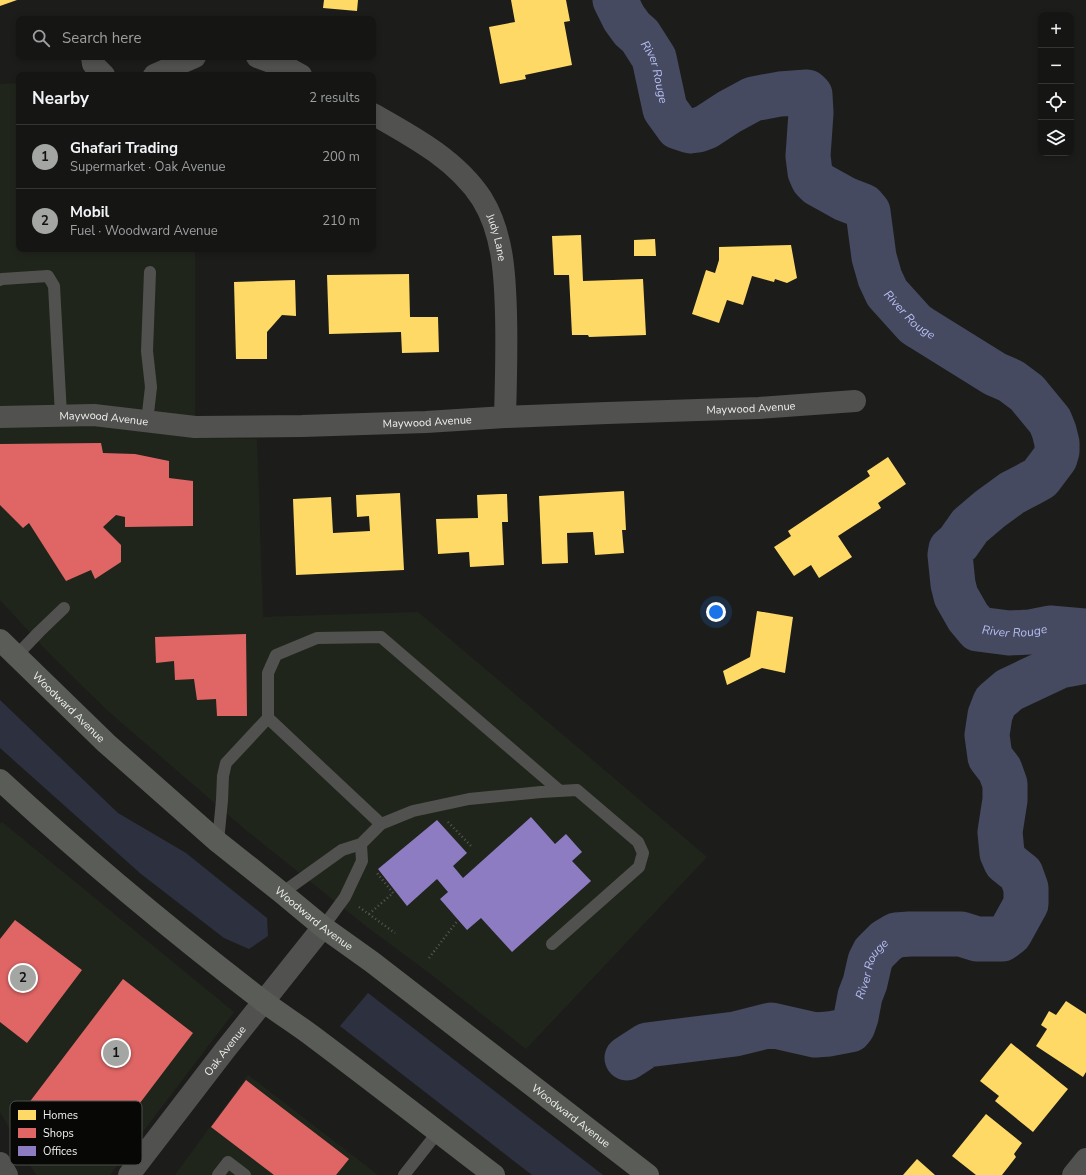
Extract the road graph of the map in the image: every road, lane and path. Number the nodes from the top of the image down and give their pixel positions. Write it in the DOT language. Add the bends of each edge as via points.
graph roads {
  1 [pos="92,60"];
  2 [pos="188,60"];
  3 [pos="265,60"];
  4 [pos="101,72"];
  5 [pos="161,72"];
  6 [pos="296,72"];
  7 [pos="376,116"];
  8 [pos="150,272"];
  9 [pos="0,280"];
  10 [pos="855,401"];
  11 [pos="61,415"];
  12 [pos="0,417"];
  13 [pos="505,417"];
  14 [pos="147,422"];
  15 [pos="64,608"];
  16 [pos="0,640"];
  17 [pos="16,656"];
  18 [pos="268,718"];
  19 [pos="0,780"];
  20 [pos="560,791"];
  21 [pos="447,820"];
  22 [pos="382,824"];
  23 [pos="218,842"];
  24 [pos="361,844"];
  25 [pos="471,846"];
  26 [pos="374,871"];
  27 [pos="282,893"];
  28 [pos="359,907"];
  29 [pos="369,914"];
  30 [pos="458,920"];
  31 [pos="323,927"];
  32 [pos="395,933"];
  33 [pos="552,944"];
  34 [pos="429,958"];
  35 [pos="264,1002"];
  36 [pos="438,1132"];
  37 [pos="142,1158"];
  38 [pos="1086,1159"];
  39 [pos="0,1162"];
  40 [pos="137,1165"];
  41 [pos="7,1175"];
  42 [pos="129,1175"];
  43 [pos="218,1175"];
  44 [pos="245,1175"];
  45 [pos="404,1175"];
  46 [pos="494,1175"];
  47 [pos="648,1175"];
  48 [pos="1073,1175"];
  1 -- 4 [label="street"];
  2 -- 5 [label="street"];
  3 -- 6 [label="street"];
  7 -- 13 [label="street, Judy Lane" via="413,137 457,170 482,199 491,218 503,261 505,284"];
  8 -- 14 [label="lane" via="147,351 151,386"];
  9 -- 11 [label="lane" via="48,276 54,286"];
  10 -- 13 [label="street, Maywood Avenue" via="758,408"];
  11 -- 12 [label="street, Maywood Avenue"];
  11 -- 14 [label="street, Maywood Avenue" via="94,415"];
  13 -- 14 [label="street, Maywood Avenue" via="302,426 195,427"];
  15 -- 17 [label="lane"];
  16 -- 17 [label="main road, Woodward Avenue"];
  17 -- 23 [label="main road, Woodward Avenue" via="106,743"];
  18 -- 20 [label="lane" via="268,673 276,655 317,638 382,637"];
  18 -- 22 [label="lane"];
  18 -- 23 [label="lane" via="226,763"];
  19 -- 35 [label="main road" via="50,827 128,893"];
  20 -- 22 [label="lane" via="469,799 413,811"];
  20 -- 33 [label="lane" via="577,790 638,842 643,853 639,867"];
  21 -- 25 [label="path"];
  22 -- 24 [label="lane"];
  23 -- 27 [label="main road, Woodward Avenue"];
  24 -- 27 [label="lane" via="342,850"];
  24 -- 31 [label="lane" via="362,861 345,896"];
  26 -- 29 [label="path" via="393,893"];
  27 -- 31 [label="main road, Woodward Avenue"];
  28 -- 29 [label="path"];
  29 -- 32 [label="path"];
  30 -- 34 [label="path"];
  31 -- 35 [label="street, Oak Avenue"];
  31 -- 47 [label="main road, Woodward Avenue"];
  35 -- 36 [label="main road"];
  35 -- 37 [label="street, Oak Avenue"];
  36 -- 45 [label="lane"];
  36 -- 46 [label="main road"];
  38 -- 48 [label="street"];
  39 -- 41 [label="street"];
  40 -- 42 [label="street, Oak Avenue"];
  43 -- 44 [label="lane" via="228,1162"];
}
